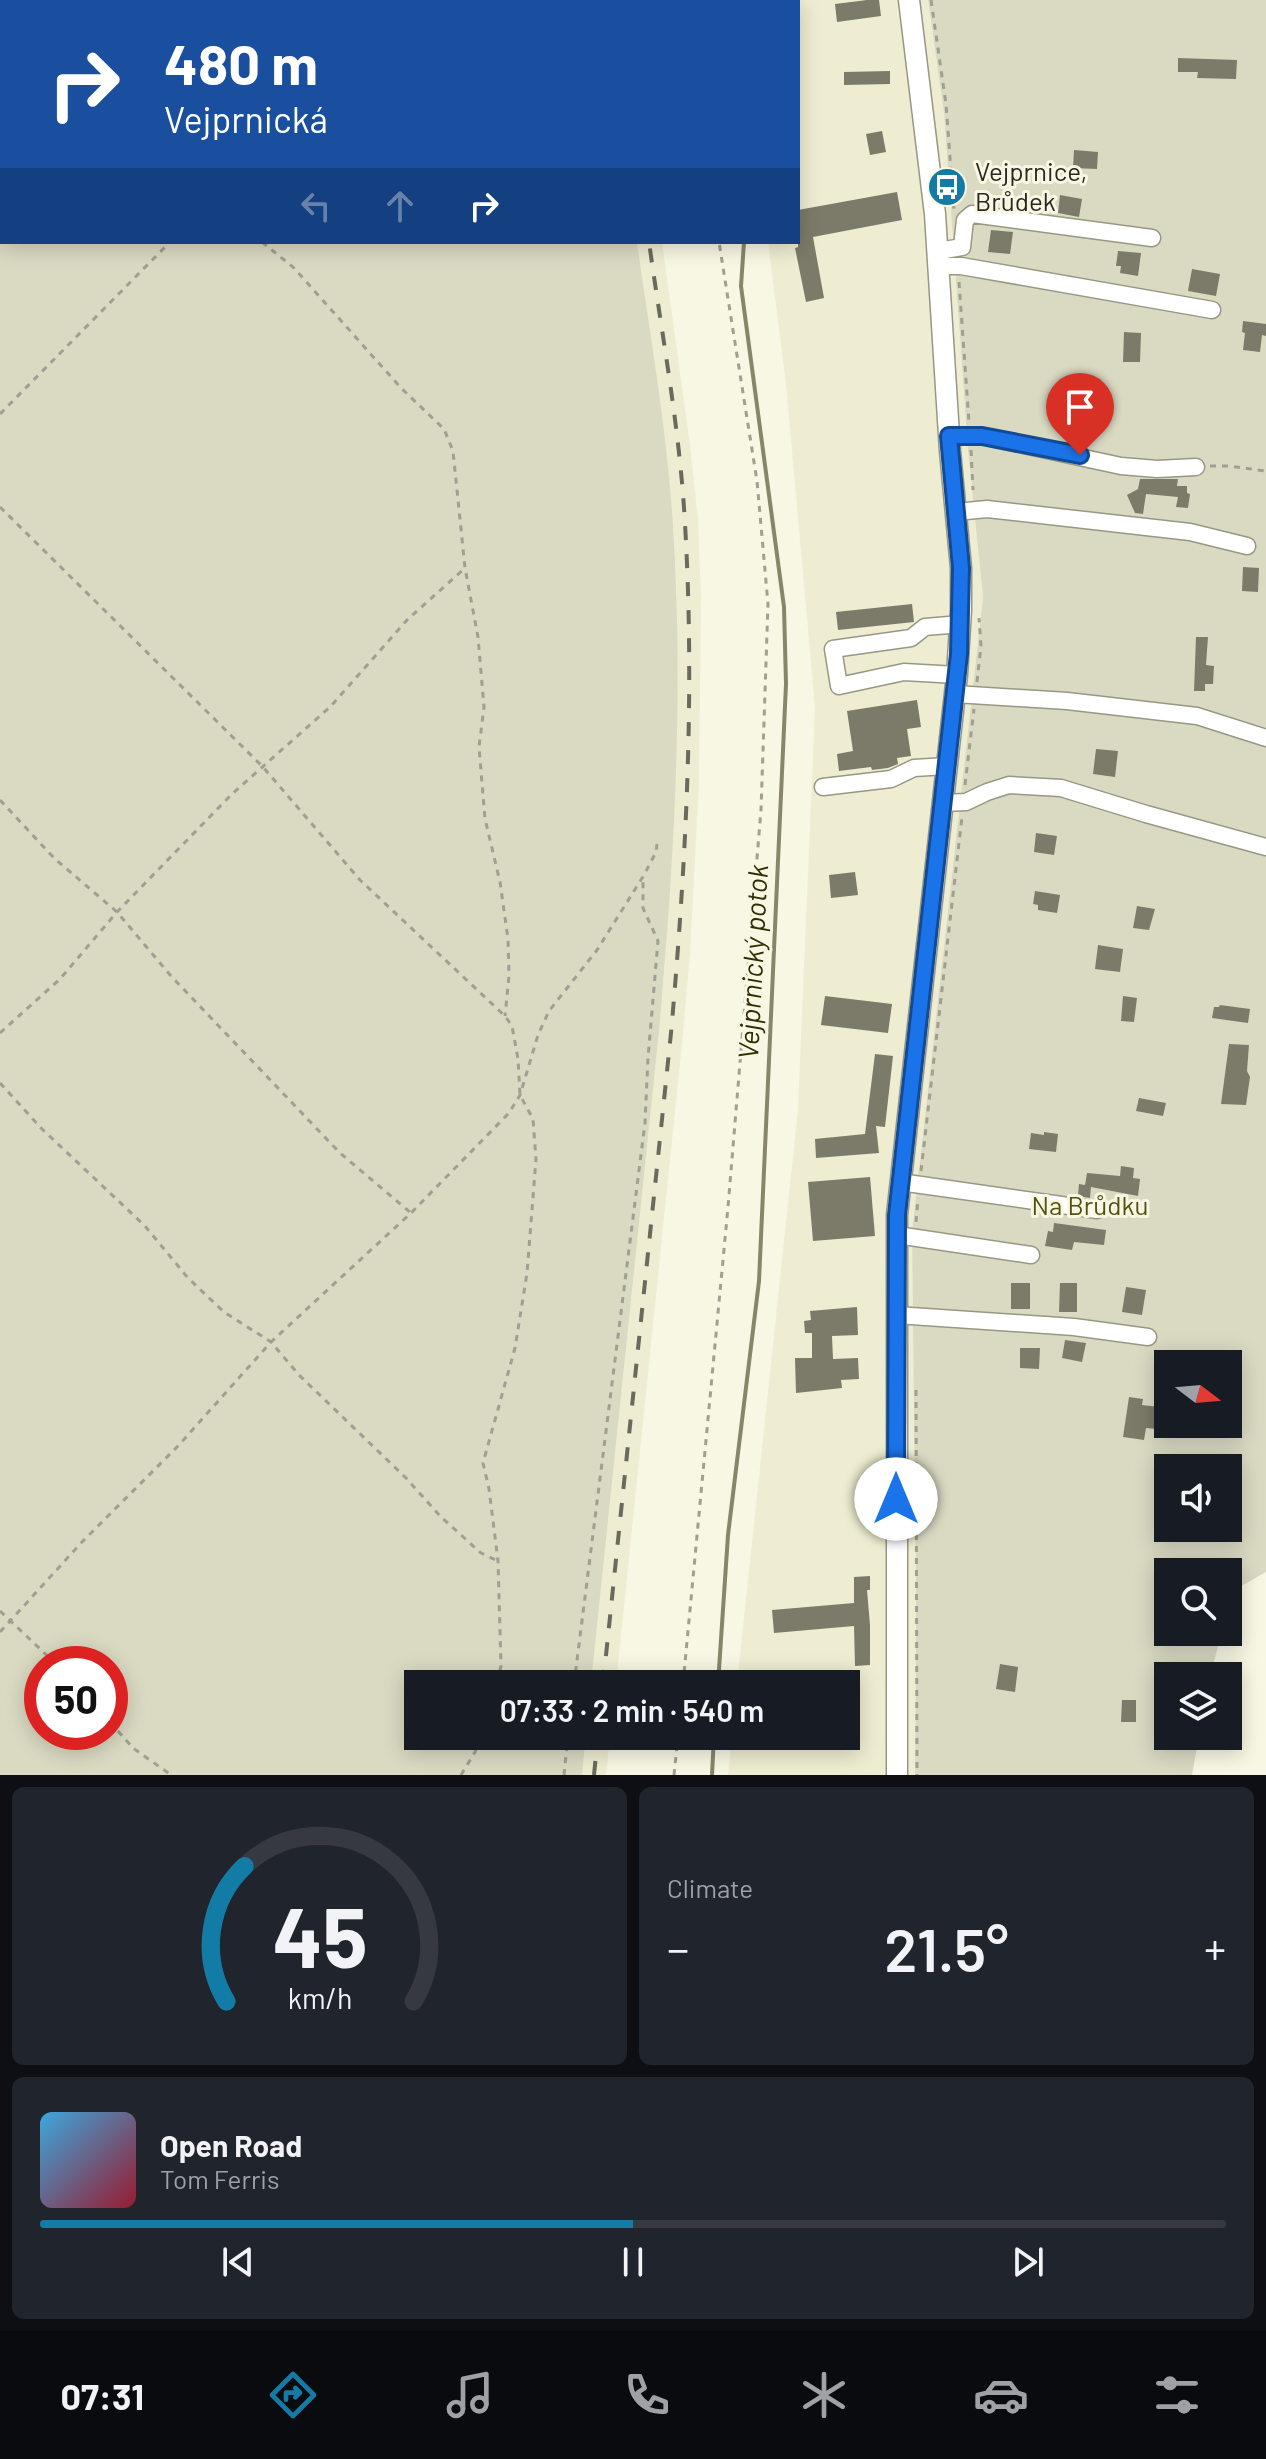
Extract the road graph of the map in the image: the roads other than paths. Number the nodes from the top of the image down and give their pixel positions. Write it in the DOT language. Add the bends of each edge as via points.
graph roads {
  1 [pos="909,0"];
  2 [pos="1152,238"];
  3 [pos="939,258"];
  4 [pos="1212,310"];
  5 [pos="949,436"];
  6 [pos="1196,467"];
  7 [pos="956,512"];
  8 [pos="1247,546"];
  9 [pos="961,624"];
  10 [pos="956,685"];
  11 [pos="1266,738"];
  12 [pos="947,766"];
  13 [pos="823,787"];
  14 [pos="943,803"];
  15 [pos="1266,847"];
  16 [pos="900,1182"];
  17 [pos="1097,1210"];
  18 [pos="897,1235"];
  19 [pos="1031,1255"];
  20 [pos="896,1315"];
  21 [pos="1148,1337"];
  22 [pos="897,1775"];
  1 -- 3 [label="main road"];
  2 -- 3 [label="street" via="972,214 965,220 962,247"];
  3 -- 4 [label="street"];
  3 -- 5 [label="main road"];
  5 -- 6 [label="street" via="982,436 1121,466"];
  5 -- 7 [label="main road"];
  7 -- 8 [label="street" via="987,509 1190,532"];
  7 -- 9 [label="main road"];
  9 -- 10 [label="main road"];
  9 -- 10 [label="street" via="925,627 911,638 833,649 839,686 904,672"];
  10 -- 11 [label="street" via="1197,716"];
  10 -- 12 [label="main road"];
  12 -- 13 [label="street"];
  12 -- 14 [label="main road"];
  14 -- 15 [label="street" via="966,802 1009,785 1061,788"];
  14 -- 16 [label="main road"];
  16 -- 17 [label="street"];
  16 -- 18 [label="main road"];
  18 -- 19 [label="street"];
  18 -- 20 [label="main road"];
  20 -- 21 [label="street"];
  20 -- 22 [label="main road"];
}
